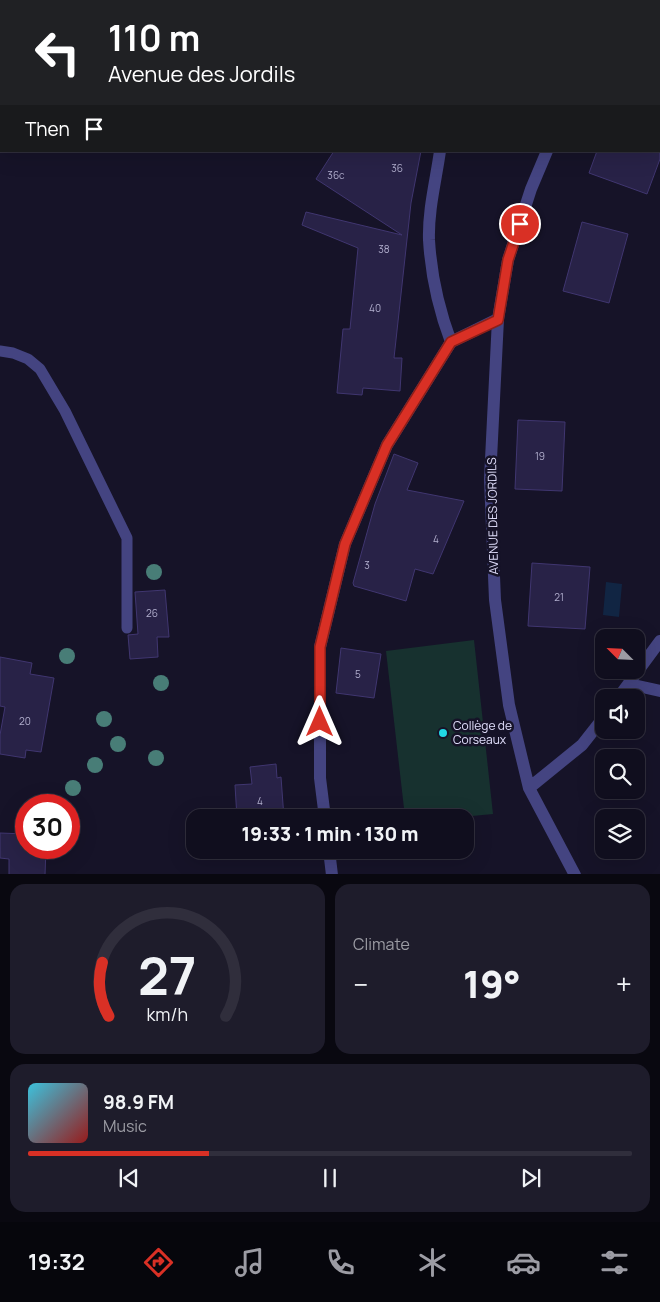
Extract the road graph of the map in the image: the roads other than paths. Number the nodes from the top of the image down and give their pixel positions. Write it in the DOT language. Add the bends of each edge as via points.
graph roads {
  1 [pos="440,152"];
  2 [pos="547,152"];
  3 [pos="498,320"];
  4 [pos="451,342"];
  5 [pos="0,351"];
  6 [pos="127,628"];
  7 [pos="660,641"];
  8 [pos="629,684"];
  9 [pos="625,689"];
  10 [pos="660,691"];
  11 [pos="595,728"];
  12 [pos="529,788"];
  13 [pos="324,809"];
  14 [pos="330,859"];
  15 [pos="332,874"];
  16 [pos="575,874"];
  1 -- 4 [label="street" via="429,240 440,308"];
  2 -- 3 [label="street, AVENUE DES JORDILS" via="508,260"];
  3 -- 4 [label="street"];
  3 -- 12 [label="street, AVENUE DES JORDILS" via="490,479 495,600 509,705"];
  4 -- 13 [label="street" via="387,445 345,544 320,647 320,778"];
  5 -- 6 [label="lane" via="13,352 40,369 65,411 127,538"];
  7 -- 8 [label="street"];
  8 -- 9 [label="street"];
  8 -- 10 [label="street"];
  11 -- 12 [label="street" via="582,745"];
  12 -- 16 [label="street, AVENUE DES JORDILS"];
  14 -- 15 [label="street"];
}
